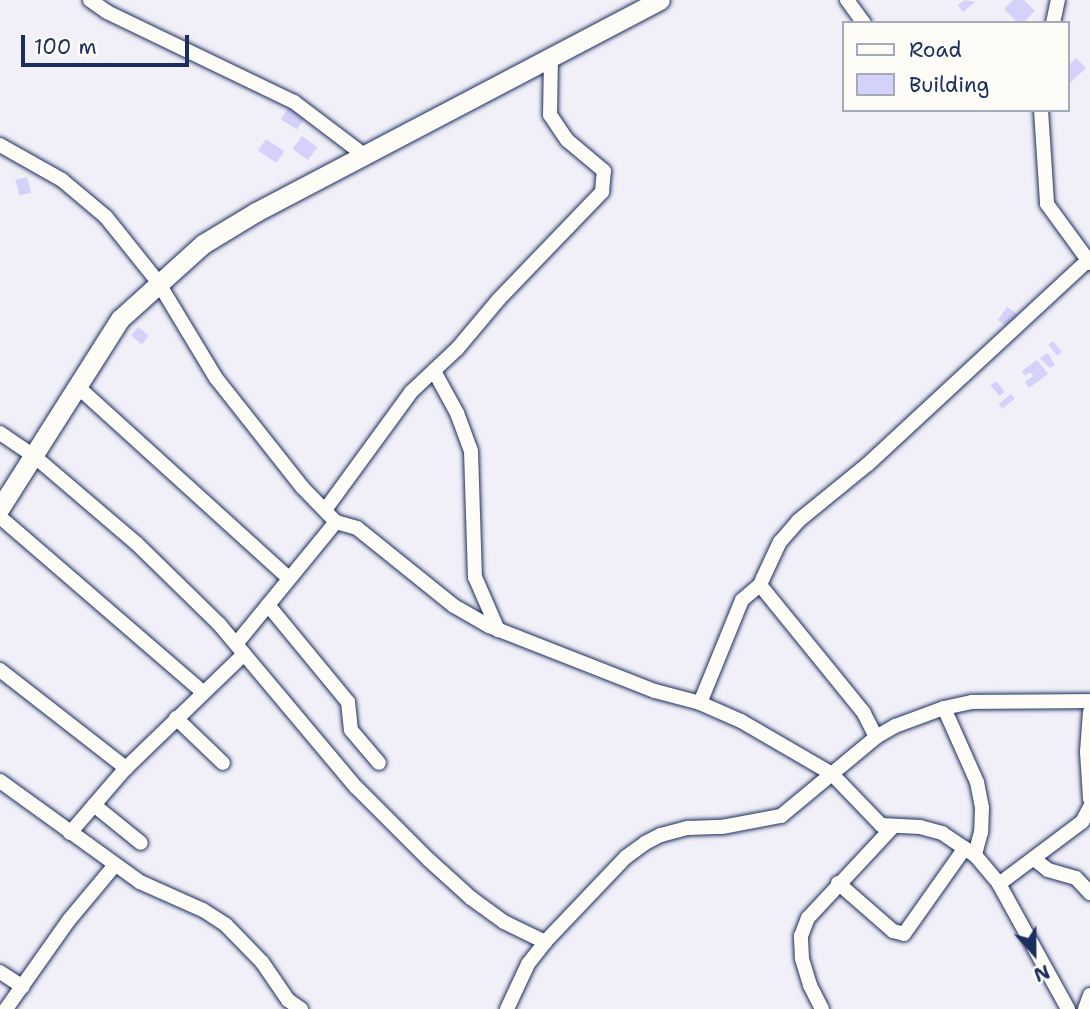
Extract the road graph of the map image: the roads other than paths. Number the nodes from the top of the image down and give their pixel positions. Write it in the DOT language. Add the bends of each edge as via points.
graph roads {
  1 [pos="90,0"];
  2 [pos="660,0"];
  3 [pos="847,0"];
  4 [pos="1058,0"];
  5 [pos="863,21"];
  6 [pos="1053,21"];
  7 [pos="551,56"];
  8 [pos="1041,112"];
  9 [pos="0,145"];
  10 [pos="364,155"];
  11 [pos="1089,262"];
  12 [pos="158,282"];
  13 [pos="434,371"];
  14 [pos="78,387"];
  15 [pos="0,432"];
  16 [pos="34,456"];
  17 [pos="0,508"];
  18 [pos="325,510"];
  19 [pos="0,517"];
  20 [pos="336,522"];
  21 [pos="289,578"];
  22 [pos="760,585"];
  23 [pos="268,605"];
  24 [pos="498,630"];
  25 [pos="240,649"];
  26 [pos="0,670"];
  27 [pos="204,693"];
  28 [pos="1090,701"];
  29 [pos="700,703"];
  30 [pos="944,708"];
  31 [pos="1090,712"];
  32 [pos="176,718"];
  33 [pos="876,737"];
  34 [pos="223,763"];
  35 [pos="379,763"];
  36 [pos="126,768"];
  37 [pos="832,774"];
  38 [pos="0,781"];
  39 [pos="1090,799"];
  40 [pos="94,805"];
  41 [pos="1089,813"];
  42 [pos="893,828"];
  43 [pos="70,833"];
  44 [pos="141,843"];
  45 [pos="970,851"];
  46 [pos="1034,859"];
  47 [pos="116,865"];
  48 [pos="838,883"];
  49 [pos="999,884"];
  50 [pos="1090,893"];
  51 [pos="545,942"];
  52 [pos="0,972"];
  53 [pos="23,987"];
  54 [pos="1090,995"];
  55 [pos="6,1009"];
  56 [pos="302,1009"];
  57 [pos="507,1009"];
  58 [pos="822,1009"];
  59 [pos="1068,1009"];
  60 [pos="1085,1009"];
  1 -- 10 [label="street" via="294,102"];
  2 -- 7 [label="street"];
  3 -- 5 [label="street"];
  4 -- 6 [label="street"];
  7 -- 10 [label="street"];
  7 -- 13 [label="street" via="550,115 567,140 604,171 602,192"];
  8 -- 11 [label="street" via="1047,204"];
  9 -- 12 [label="street" via="62,180 106,217"];
  10 -- 12 [label="street" via="203,244"];
  11 -- 22 [label="street" via="798,522 780,542"];
  12 -- 14 [label="street" via="120,319"];
  12 -- 18 [label="street" via="216,378"];
  13 -- 18 [label="street" via="396,411"];
  13 -- 24 [label="street" via="469,443 475,577"];
  14 -- 16 [label="street"];
  14 -- 21 [label="street"];
  15 -- 16 [label="street"];
  16 -- 17 [label="street"];
  16 -- 25 [label="street" via="137,544"];
  18 -- 20 [label="street"];
  19 -- 27 [label="street"];
  20 -- 21 [label="street"];
  20 -- 24 [label="street" via="357,528 454,606"];
  21 -- 23 [label="street"];
  22 -- 29 [label="street" via="742,600"];
  22 -- 33 [label="street" via="864,713"];
  23 -- 25 [label="street"];
  23 -- 35 [label="street" via="348,702 351,730"];
  24 -- 29 [label="street" via="656,691"];
  25 -- 27 [label="street"];
  25 -- 51 [label="street" via="356,787 429,860 504,922"];
  26 -- 36 [label="street"];
  27 -- 32 [label="street"];
  28 -- 30 [label="street" via="972,702"];
  29 -- 37 [label="street" via="741,721"];
  30 -- 33 [label="street"];
  30 -- 45 [label="street" via="977,782 981,832"];
  31 -- 39 [label="street"];
  32 -- 34 [label="street"];
  32 -- 36 [label="street"];
  33 -- 37 [label="street"];
  36 -- 40 [label="street"];
  37 -- 42 [label="street" via="870,817"];
  37 -- 51 [label="street" via="781,816 688,828 645,843"];
  38 -- 43 [label="street"];
  40 -- 43 [label="street"];
  40 -- 44 [label="street"];
  41 -- 46 [label="street"];
  42 -- 45 [label="street" via="920,827 942,833"];
  42 -- 48 [label="street"];
  43 -- 47 [label="street"];
  45 -- 48 [label="street" via="904,933 893,931"];
  45 -- 49 [label="street"];
  46 -- 49 [label="street"];
  46 -- 50 [label="street" via="1048,870 1076,878"];
  47 -- 53 [label="street" via="69,920"];
  47 -- 56 [label="street" via="226,925 288,1000"];
  48 -- 58 [label="street" via="808,918 801,936 807,976"];
  49 -- 59 [label="street"];
  51 -- 57 [label="street" via="516,985"];
  52 -- 53 [label="street"];
  53 -- 55 [label="street"];
  54 -- 60 [label="street"];
}
